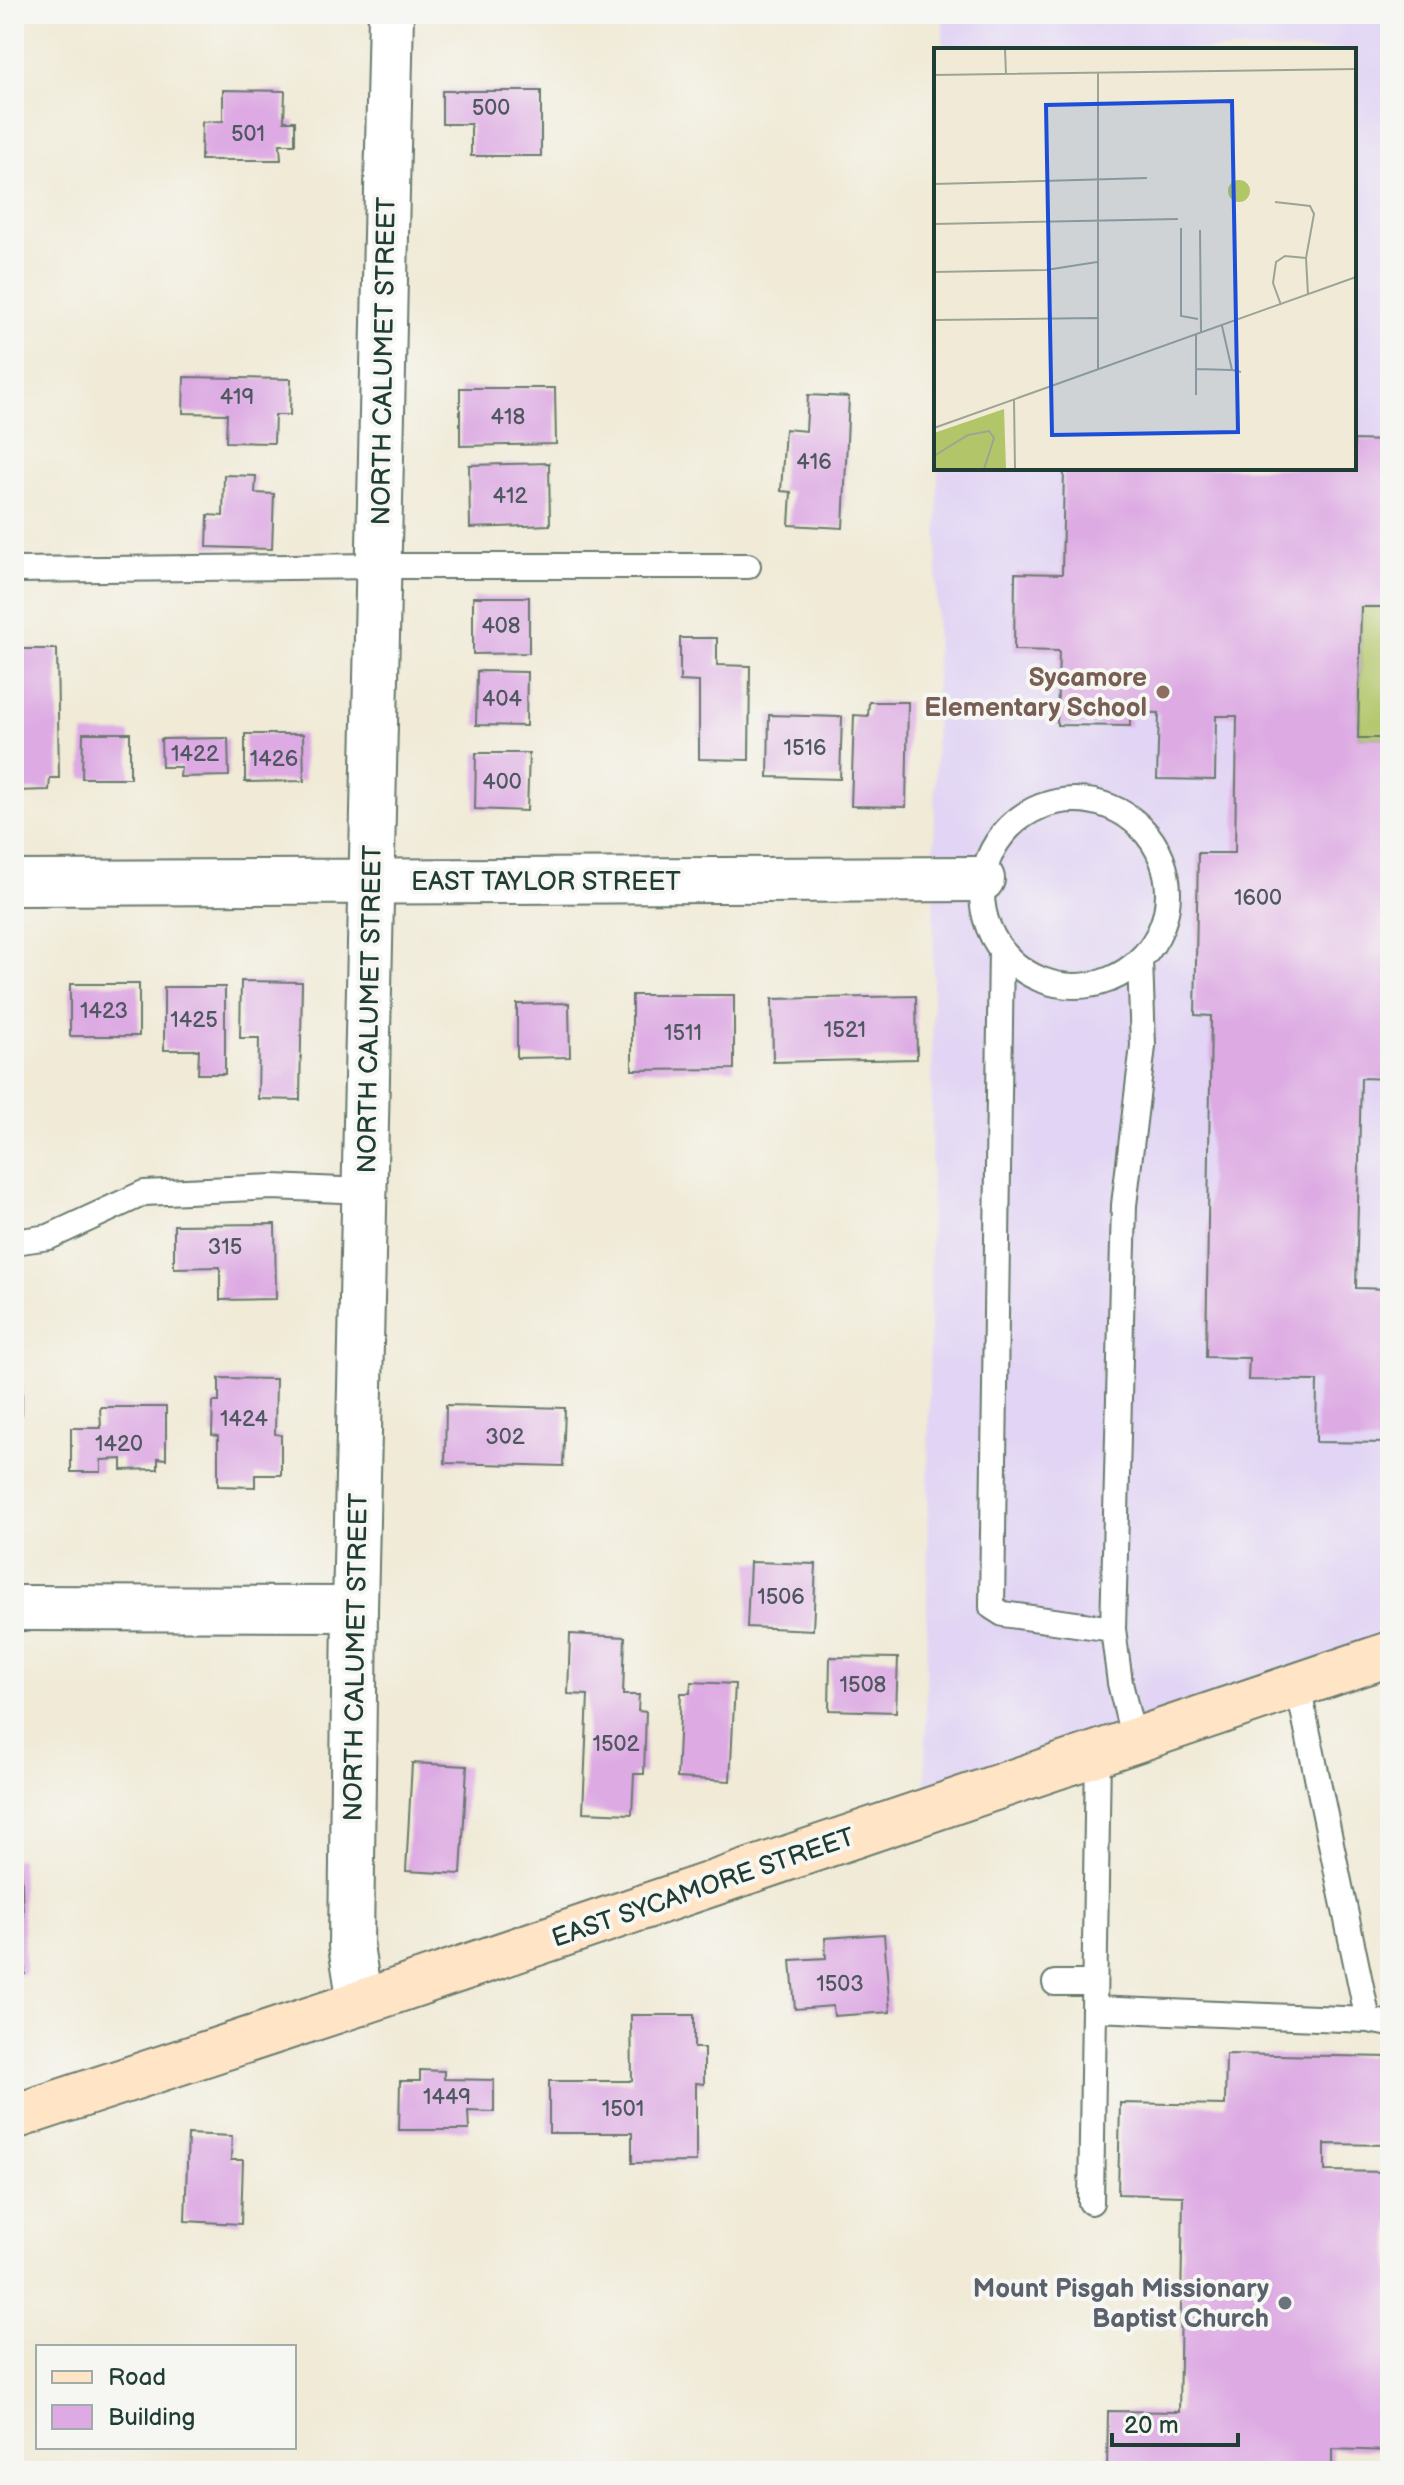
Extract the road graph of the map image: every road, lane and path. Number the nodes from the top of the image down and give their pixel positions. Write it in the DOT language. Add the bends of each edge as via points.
graph roads {
  1 [pos="391,14"];
  2 [pos="379,566"];
  3 [pos="748,566"];
  4 [pos="14,570"];
  5 [pos="982,879"];
  6 [pos="372,882"];
  7 [pos="14,883"];
  8 [pos="1001,949"];
  9 [pos="1140,959"];
  10 [pos="364,1191"];
  11 [pos="14,1242"];
  12 [pos="14,1608"];
  13 [pos="355,1609"];
  14 [pos="1113,1629"];
  15 [pos="1390,1654"];
  16 [pos="1298,1686"];
  17 [pos="1116,1747"];
  18 [pos="1055,1983"];
  19 [pos="1094,1983"];
  20 [pos="360,2003"];
  21 [pos="1094,2009"];
  22 [pos="1379,2022"];
  23 [pos="14,2117"];
  24 [pos="1091,2202"];
  1 -- 2 [label="street, NORTH CALUMET STREET"];
  2 -- 3 [label="lane"];
  2 -- 4 [label="lane"];
  2 -- 6 [label="street, NORTH CALUMET STREET"];
  5 -- 6 [label="street, EAST TAYLOR STREET"];
  5 -- 8 [label="lane" via="982,904"];
  5 -- 9 [label="lane" via="993,849 1012,824 1040,807 1071,800 1103,804 1132,818 1153,842 1166,871 1168,903 1159,934"];
  6 -- 7 [label="street, EAST TAYLOR STREET"];
  6 -- 10 [label="street, NORTH CALUMET STREET"];
  8 -- 9 [label="lane" via="1024,971 1053,983 1084,986 1115,977"];
  8 -- 14 [label="lane" via="992,1607 1003,1614"];
  9 -- 14 [label="lane" via="1143,1046 1124,1205"];
  10 -- 11 [label="lane" via="273,1187 144,1193 49,1237"];
  10 -- 13 [label="street, NORTH CALUMET STREET"];
  12 -- 13 [label="street"];
  13 -- 20 [label="street, NORTH CALUMET STREET" via="351,1946"];
  14 -- 17 [label="lane" via="1120,1683"];
  15 -- 16 [label="main road, EAST SYCAMORE STREET"];
  16 -- 17 [label="main road, EAST SYCAMORE STREET"];
  16 -- 22 [label="lane"];
  17 -- 19 [label="lane"];
  17 -- 20 [label="main road, EAST SYCAMORE STREET"];
  18 -- 19 [label="lane"];
  19 -- 21 [label="lane"];
  20 -- 23 [label="main road, EAST SYCAMORE STREET"];
  21 -- 22 [label="lane"];
  21 -- 24 [label="lane"];
}
